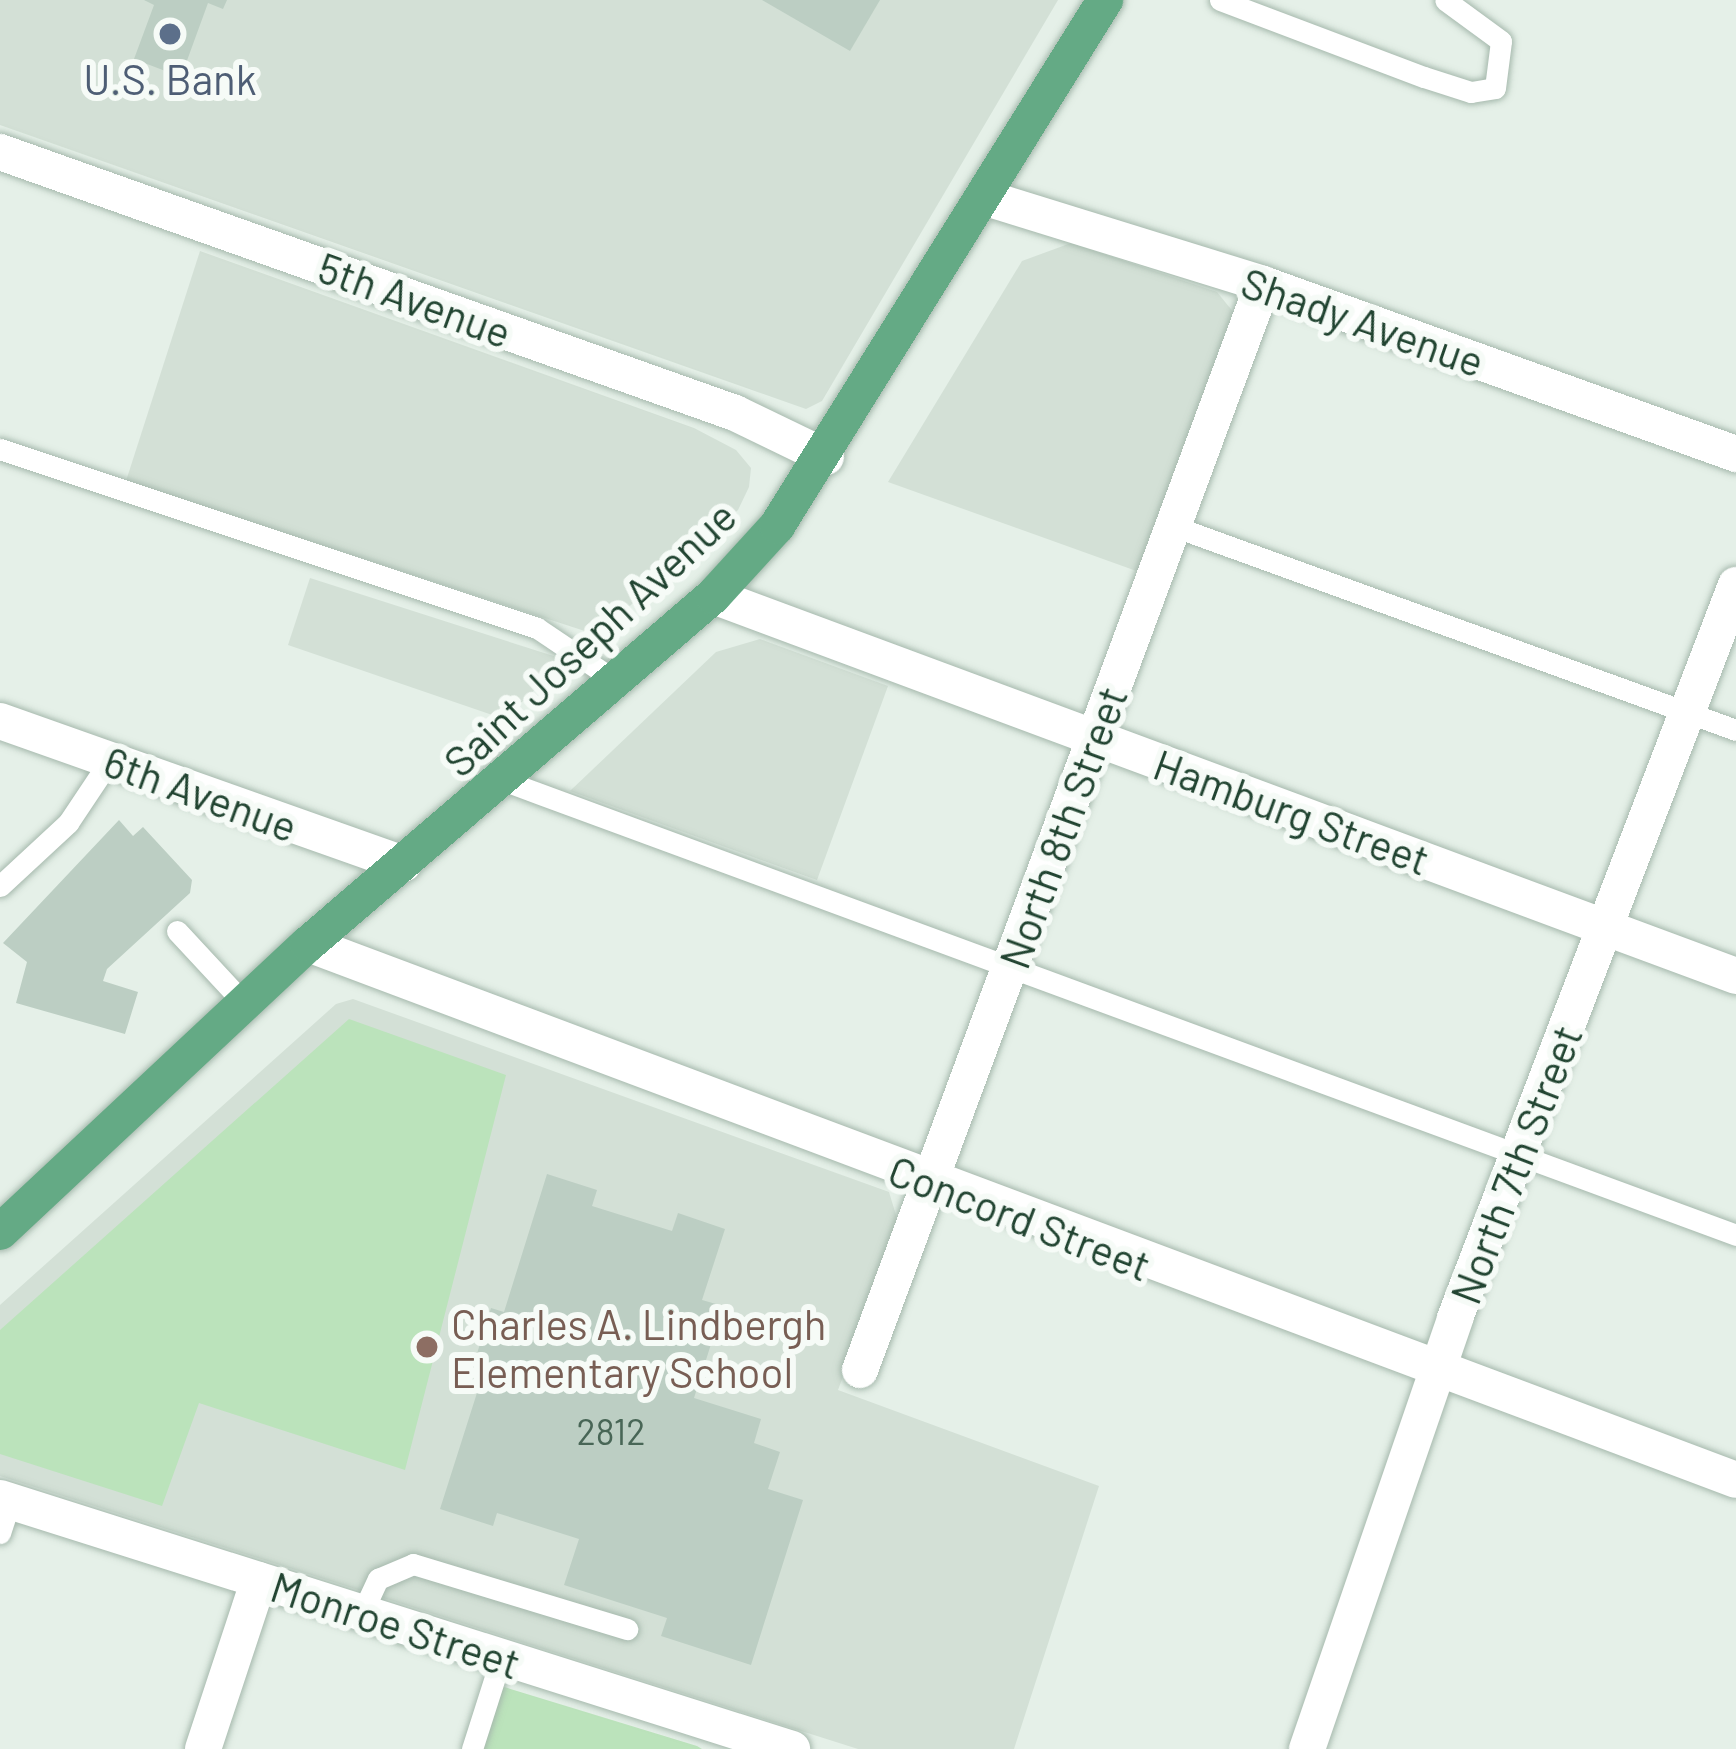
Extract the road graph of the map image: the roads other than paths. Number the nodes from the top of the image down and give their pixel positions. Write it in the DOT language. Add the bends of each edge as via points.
graph roads {
  1 [pos="1105,0"];
  2 [pos="1220,0"];
  3 [pos="1444,0"];
  4 [pos="0,152"];
  5 [pos="986,198"];
  6 [pos="1263,284"];
  7 [pos="0,449"];
  8 [pos="1736,454"];
  9 [pos="826,457"];
  10 [pos="1173,526"];
  11 [pos="1736,585"];
  12 [pos="713,596"];
  13 [pos="616,681"];
  14 [pos="1689,714"];
  15 [pos="0,721"];
  16 [pos="1736,730"];
  17 [pos="1095,738"];
  18 [pos="110,760"];
  19 [pos="505,781"];
  20 [pos="403,864"];
  21 [pos="0,886"];
  22 [pos="1606,927"];
  23 [pos="177,931"];
  24 [pos="308,944"];
  25 [pos="1011,962"];
  26 [pos="1736,976"];
  27 [pos="244,1003"];
  28 [pos="1519,1153"];
  29 [pos="928,1184"];
  30 [pos="0,1232"];
  31 [pos="1736,1235"];
  32 [pos="860,1370"];
  33 [pos="1436,1372"];
  34 [pos="1736,1480"];
  35 [pos="3,1511"];
  36 [pos="259,1580"];
  37 [pos="362,1613"];
  38 [pos="627,1629"];
  39 [pos="501,1658"];
  40 [pos="744,1742"];
  41 [pos="203,1749"];
  42 [pos="472,1749"];
  43 [pos="792,1749"];
  44 [pos="1307,1749"];
  1 -- 5 [label="main road, Saint Joseph Avenue"];
  2 -- 3 [label="lane" via="1424,77 1471,92 1495,88 1502,40"];
  4 -- 9 [label="street, 5th Avenue" via="735,413"];
  5 -- 6 [label="street, Shady Avenue"];
  5 -- 9 [label="main road, Saint Joseph Avenue"];
  6 -- 8 [label="street, Shady Avenue"];
  6 -- 10 [label="street, North 8th Street"];
  7 -- 13 [label="lane" via="537,628"];
  9 -- 12 [label="main road, Saint Joseph Avenue"];
  10 -- 14 [label="lane"];
  10 -- 17 [label="street, North 8th Street"];
  11 -- 14 [label="street, North 7th Street"];
  12 -- 13 [label="main road, Saint Joseph Avenue"];
  12 -- 17 [label="street, Hamburg Street"];
  13 -- 19 [label="main road, Saint Joseph Avenue"];
  14 -- 16 [label="lane"];
  14 -- 22 [label="street, North 7th Street"];
  15 -- 18 [label="street, 6th Avenue"];
  17 -- 22 [label="street, Hamburg Street"];
  17 -- 25 [label="street, North 8th Street"];
  18 -- 20 [label="street, 6th Avenue"];
  18 -- 21 [label="lane" via="68,823"];
  19 -- 20 [label="main road, Saint Joseph Avenue"];
  19 -- 25 [label="lane"];
  20 -- 24 [label="main road, Saint Joseph Avenue"];
  22 -- 26 [label="street, Hamburg Street"];
  22 -- 28 [label="street, North 7th Street"];
  23 -- 27 [label="lane"];
  24 -- 27 [label="main road, Saint Joseph Avenue"];
  24 -- 29 [label="street, Concord Street"];
  25 -- 28 [label="lane"];
  25 -- 29 [label="street, North 8th Street"];
  27 -- 30 [label="main road, Saint Joseph Avenue"];
  28 -- 31 [label="lane"];
  28 -- 33 [label="street, North 7th Street"];
  29 -- 32 [label="street, North 8th Street"];
  29 -- 33 [label="street, Concord Street"];
  33 -- 34 [label="street, Concord Street"];
  33 -- 44 [label="street, North 7th Street"];
  35 -- 36 [label="street, Monroe Street"];
  36 -- 37 [label="street, Monroe Street"];
  36 -- 41 [label="street"];
  37 -- 38 [label="lane" via="378,1579 413,1564"];
  37 -- 39 [label="street, Monroe Street"];
  39 -- 40 [label="street, Monroe Street"];
  39 -- 42 [label="lane"];
  40 -- 43 [label="street, Monroe Street"];
}
